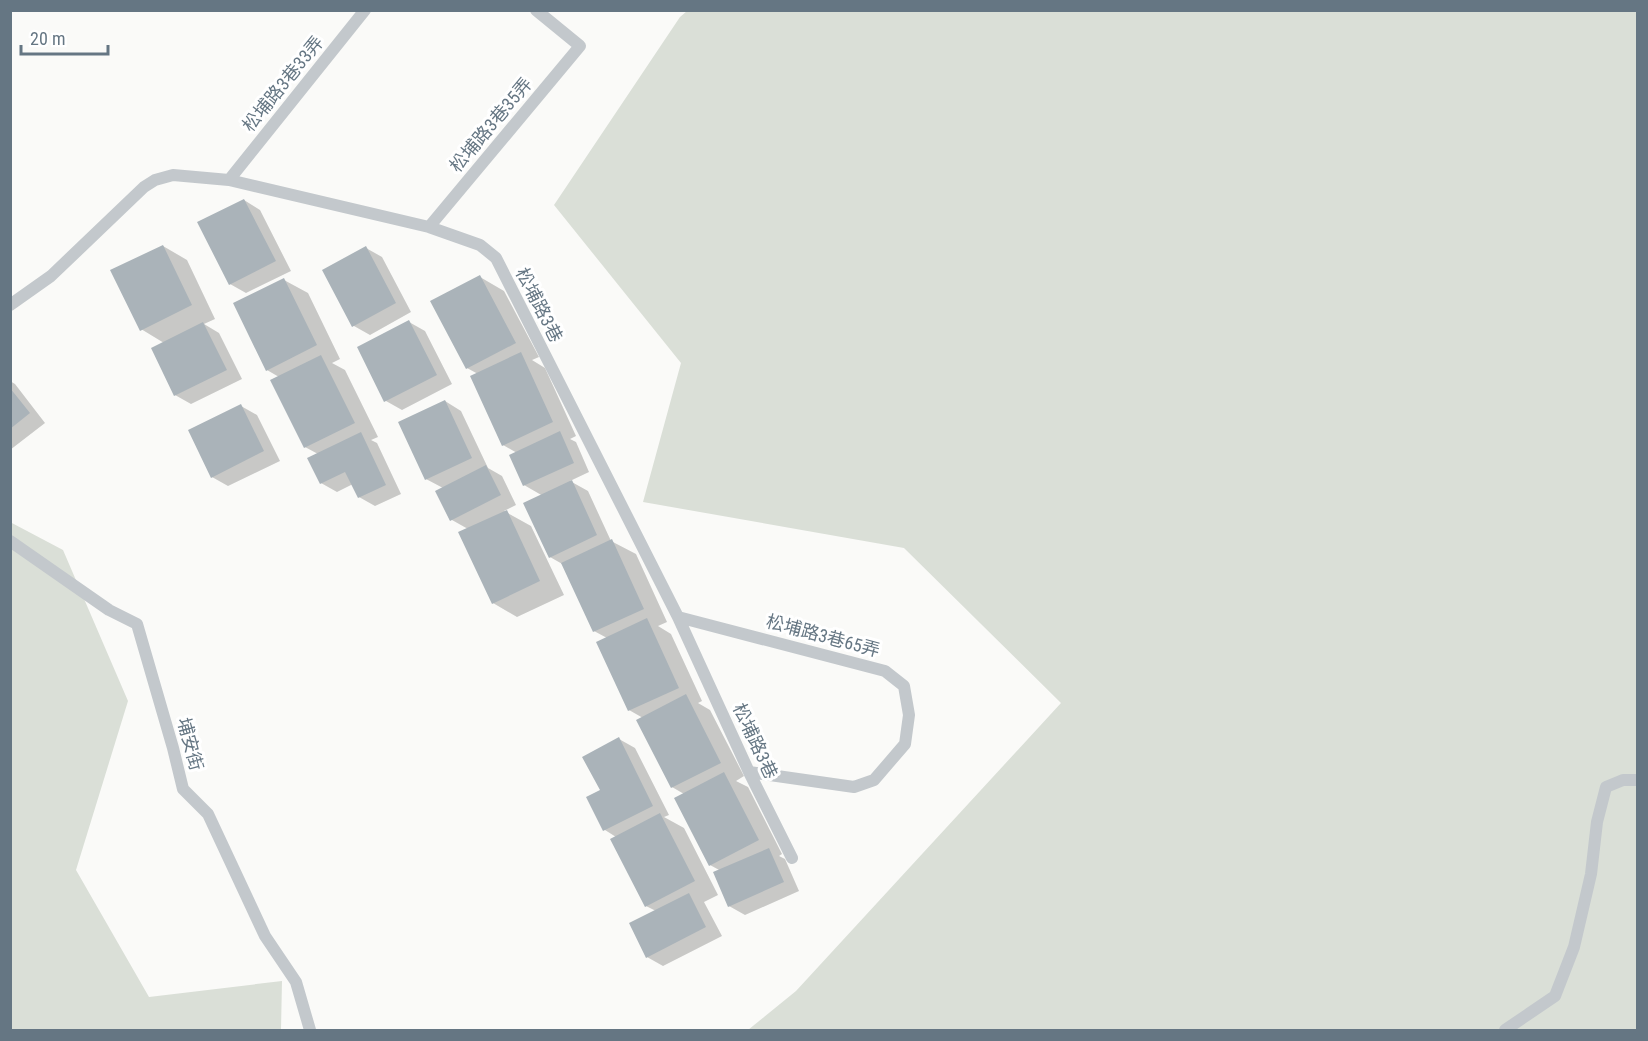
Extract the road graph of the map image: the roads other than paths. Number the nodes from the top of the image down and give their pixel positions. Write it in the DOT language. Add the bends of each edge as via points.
graph roads {
  1 [pos="365,10"];
  2 [pos="536,10"];
  3 [pos="229,180"];
  4 [pos="429,227"];
  5 [pos="10,305"];
  6 [pos="10,541"];
  7 [pos="678,617"];
  8 [pos="749,772"];
  9 [pos="1638,780"];
  10 [pos="792,858"];
  11 [pos="310,1030"];
  12 [pos="1505,1030"];
  1 -- 3 [label="lane, 松埔路3巷33弄"];
  2 -- 4 [label="lane, 松埔路3巷35弄" via="580,46"];
  3 -- 4 [label="lane, 松埔路3巷"];
  3 -- 5 [label="lane, 松埔路3巷" via="173,175 155,180 51,276"];
  4 -- 7 [label="lane, 松埔路3巷" via="480,245 496,258"];
  6 -- 11 [label="lane, 埔安街" via="109,610 137,624 183,789 208,814 265,936 296,982"];
  7 -- 8 [label="lane, 松埔路3巷"];
  7 -- 8 [label="lane, 松埔路3巷65弄" via="885,671 904,686 909,715 905,744 874,780 854,787"];
  8 -- 10 [label="lane, 松埔路3巷"];
  9 -- 12 [label="lane" via="1623,780 1606,787 1574,947 1555,996"];
}
